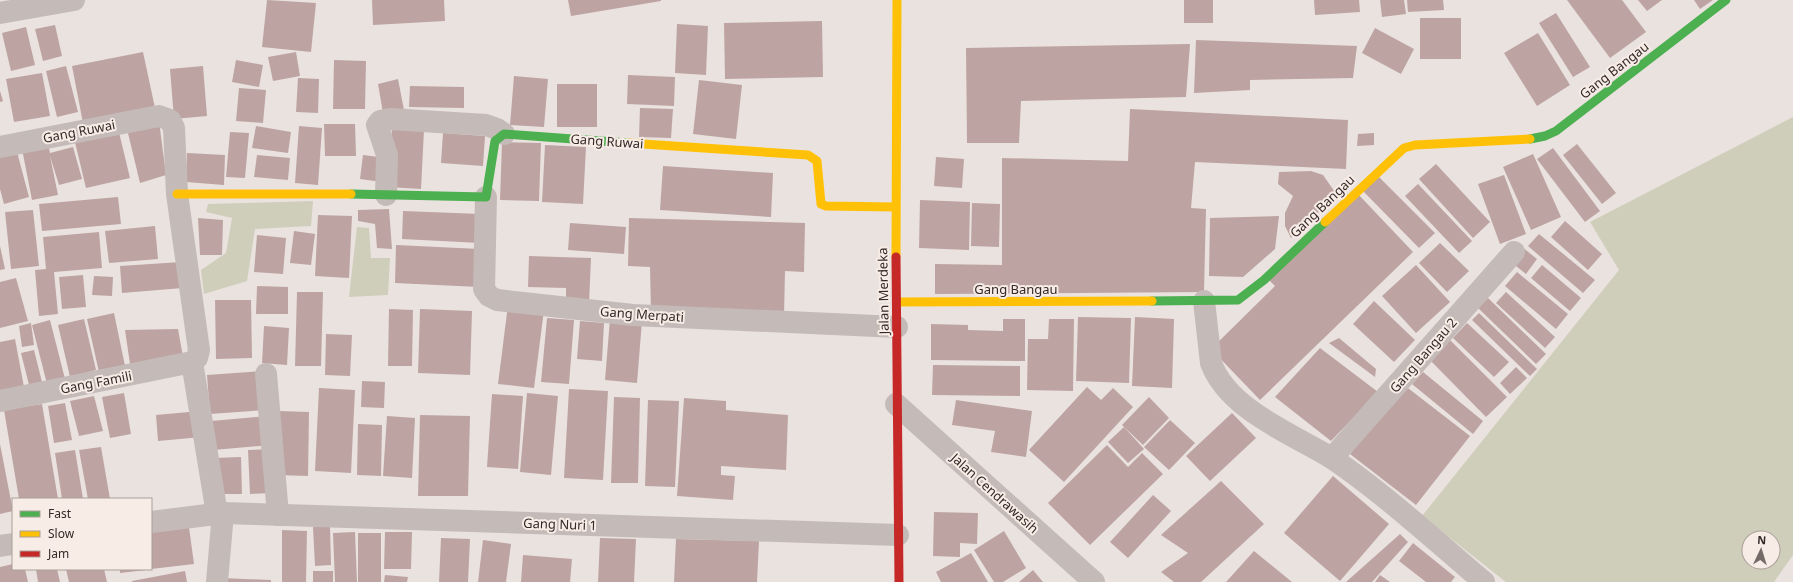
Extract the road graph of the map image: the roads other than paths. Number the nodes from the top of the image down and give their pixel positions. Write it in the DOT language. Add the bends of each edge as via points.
graph roads {
  1 [pos="74,0"];
  2 [pos="897,0"];
  3 [pos="1726,0"];
  4 [pos="0,13"];
  5 [pos="504,134"];
  6 [pos="0,147"];
  7 [pos="177,194"];
  8 [pos="386,195"];
  9 [pos="486,197"];
  10 [pos="895,207"];
  11 [pos="1514,252"];
  12 [pos="1204,301"];
  13 [pos="897,302"];
  14 [pos="897,327"];
  15 [pos="192,362"];
  16 [pos="266,374"];
  17 [pos="0,401"];
  18 [pos="896,404"];
  19 [pos="1332,458"];
  20 [pos="220,513"];
  21 [pos="278,515"];
  22 [pos="152,522"];
  23 [pos="898,535"];
  24 [pos="12,544"];
  25 [pos="0,546"];
  26 [pos="217,582"];
  27 [pos="899,582"];
  28 [pos="1094,582"];
  29 [pos="1484,582"];
  1 -- 4 [label="street"];
  2 -- 10 [label="street, Jalan Merdeka"];
  3 -- 12 [label="street, Gang Bangau" via="1556,131 1534,139 1416,145 1404,148 1252,291 1238,300"];
  5 -- 8 [label="street" via="486,125 382,120 377,125 386,147"];
  5 -- 9 [label="street" via="495,141"];
  5 -- 10 [label="street, Gang Ruwai" via="808,155 817,161 820,201 826,206"];
  6 -- 7 [label="street, Gang Ruwai" via="159,116 170,120 174,128"];
  7 -- 8 [label="street"];
  7 -- 15 [label="street" via="199,350 197,358"];
  8 -- 9 [label="street"];
  9 -- 14 [label="street, Gang Merpati" via="484,289 489,296 497,300 633,315"];
  10 -- 13 [label="street, Jalan Merdeka"];
  11 -- 19 [label="street, Gang Bangau 2"];
  12 -- 13 [label="street, Gang Bangau"];
  12 -- 19 [label="street" via="1211,363 1214,373 1225,389 1234,399 1256,414"];
  13 -- 14 [label="street, Jalan Merdeka"];
  14 -- 18 [label="street, Jalan Merdeka"];
  15 -- 17 [label="street, Gang Famili"];
  15 -- 20 [label="street"];
  16 -- 21 [label="street"];
  18 -- 23 [label="street, Jalan Merdeka"];
  18 -- 28 [label="street, Jalan Cendrawasih"];
  19 -- 29 [label="street" via="1371,487"];
  20 -- 21 [label="street, Gang Nuri 1"];
  20 -- 22 [label="street, Gang Nuri 1"];
  20 -- 26 [label="street"];
  21 -- 23 [label="street, Gang Nuri 1"];
  23 -- 27 [label="street, Jalan Merdeka"];
  24 -- 25 [label="street"];
}
